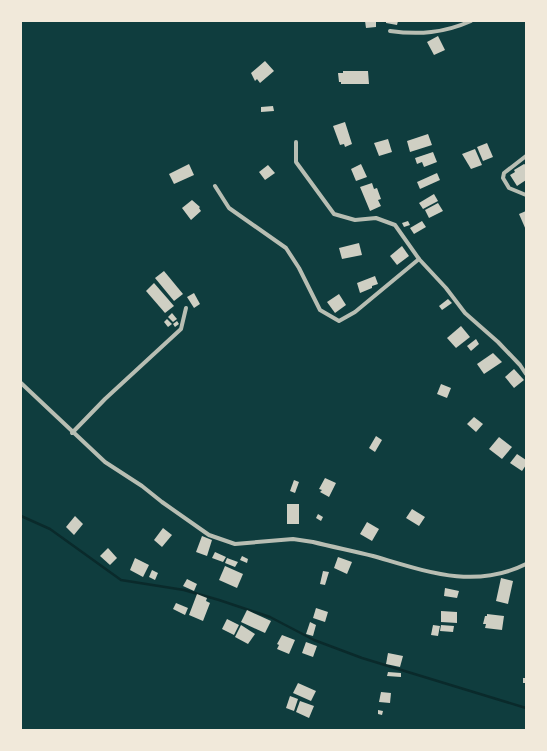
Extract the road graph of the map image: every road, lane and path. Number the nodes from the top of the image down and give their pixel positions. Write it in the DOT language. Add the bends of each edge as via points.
graph roads {
  1 [pos="471,21"];
  2 [pos="390,31"];
  3 [pos="296,142"];
  4 [pos="526,156"];
  5 [pos="215,186"];
  6 [pos="526,195"];
  7 [pos="419,259"];
  8 [pos="186,308"];
  9 [pos="526,374"];
  10 [pos="21,383"];
  11 [pos="72,433"];
  12 [pos="526,564"];
  1 -- 2 [label="street" via="448,30 430,33"];
  3 -- 7 [label="street" via="296,162 334,214 355,220 376,218 395,225"];
  4 -- 6 [label="street" via="504,173 503,178 509,188"];
  5 -- 7 [label="street" via="230,208 286,248 320,310 338,321 355,312"];
  7 -- 9 [label="street" via="446,288 465,314 498,342"];
  8 -- 11 [label="street" via="181,329"];
  10 -- 11 [label="street"];
  11 -- 12 [label="street" via="105,462 209,535 234,544 293,539 453,577 481,578 514,570"];
}
